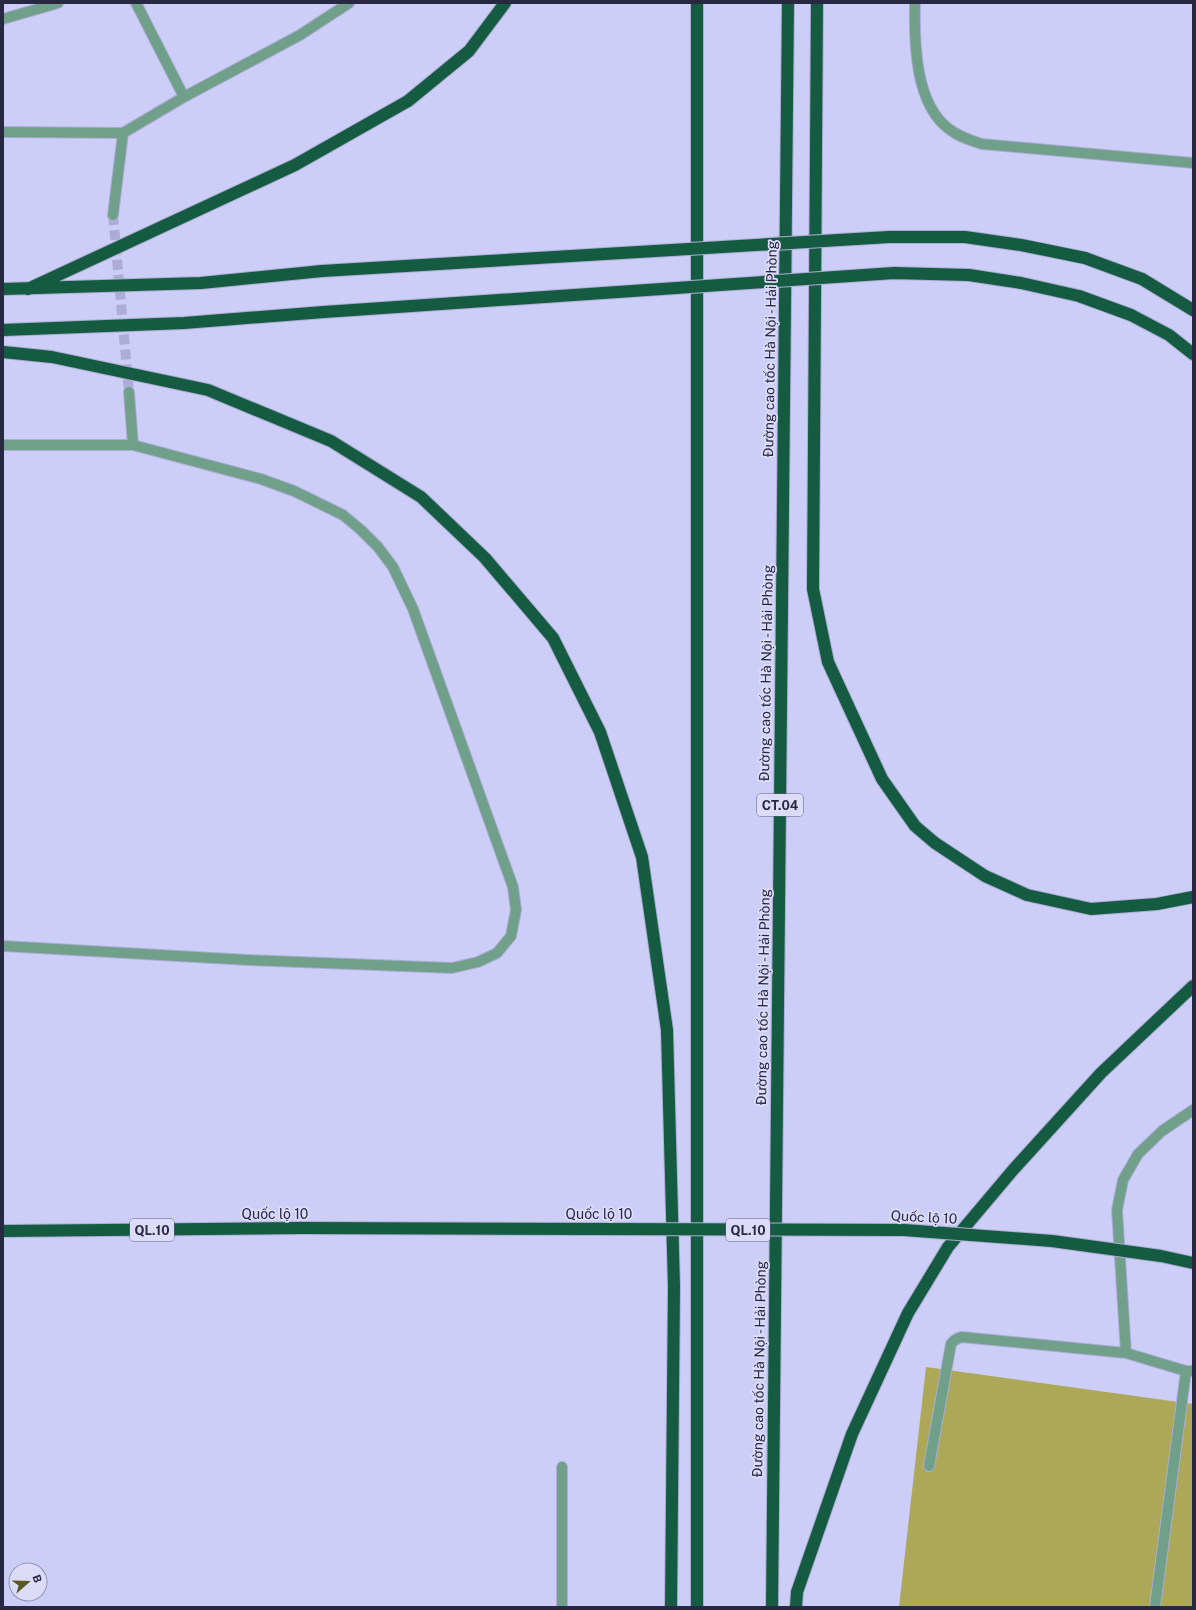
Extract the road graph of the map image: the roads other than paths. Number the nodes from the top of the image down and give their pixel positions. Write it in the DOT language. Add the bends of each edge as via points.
graph roads {
  1 [pos="58,3"];
  2 [pos="136,3"];
  3 [pos="349,3"];
  4 [pos="505,3"];
  5 [pos="697,3"];
  6 [pos="788,3"];
  7 [pos="817,3"];
  8 [pos="917,6"];
  9 [pos="3,19"];
  10 [pos="184,97"];
  11 [pos="3,132"];
  12 [pos="123,132"];
  13 [pos="1193,163"];
  14 [pos="113,215"];
  15 [pos="3,289"];
  16 [pos="28,289"];
  17 [pos="1193,310"];
  18 [pos="3,330"];
  19 [pos="3,352"];
  20 [pos="1193,354"];
  21 [pos="129,392"];
  22 [pos="133,444"];
  23 [pos="3,445"];
  24 [pos="1193,897"];
  25 [pos="3,946"];
  26 [pos="1193,986"];
  27 [pos="1193,1110"];
  28 [pos="3,1231"];
  29 [pos="1193,1263"];
  30 [pos="1126,1353"];
  31 [pos="1190,1371"];
  32 [pos="929,1466"];
  33 [pos="562,1467"];
  34 [pos="562,1607"];
  35 [pos="671,1607"];
  36 [pos="697,1607"];
  37 [pos="772,1607"];
  38 [pos="796,1607"];
  39 [pos="1155,1607"];
  1 -- 9 [label="street"];
  2 -- 10 [label="street"];
  3 -- 10 [label="street" via="300,35"];
  4 -- 16 [label="highway" via="469,51 408,101 295,165"];
  5 -- 36 [label="highway"];
  6 -- 37 [label="highway, Đường cao tốc Hà Nội - Hải Phòng / CT.04"];
  7 -- 24 [label="highway" via="813,589 828,662 882,779 915,826 935,843 985,876 1027,895 1091,909 1157,904"];
  8 -- 13 [label="street" via="918,65 924,95 935,115 963,138 982,144"];
  10 -- 12 [label="street"];
  11 -- 12 [label="street"];
  12 -- 14 [label="street"];
  15 -- 16 [label="highway"];
  16 -- 17 [label="highway, bridge" via="202,283 322,271 912,237 965,238 1021,244 1085,258 1142,279"];
  18 -- 20 [label="highway, bridge" via="184,324 894,273 969,275 1079,296 1131,315 1169,335"];
  19 -- 35 [label="highway" via="52,357 208,390 331,441 421,497 485,558 553,638 600,732 642,857 667,1030 674,1287"];
  21 -- 22 [label="street"];
  22 -- 23 [label="street"];
  22 -- 25 [label="street" via="261,479 316,501 342,515 361,530 393,567 413,609 513,887 516,910 510,936 497,953 478,962 452,968"];
  26 -- 38 [label="highway" via="1101,1073 1013,1170 948,1247 908,1313 852,1434 797,1592"];
  27 -- 30 [label="street" via="1162,1131 1138,1154 1123,1180 1117,1210"];
  28 -- 29 [label="highway, Quốc lộ 10 / QL.10, bridge" via="301,1228 904,1230 1052,1242 1161,1256"];
  30 -- 31 [label="street"];
  30 -- 32 [label="street" via="962,1337 954,1340"];
  31 -- 39 [label="street"];
  33 -- 34 [label="street"];
}
